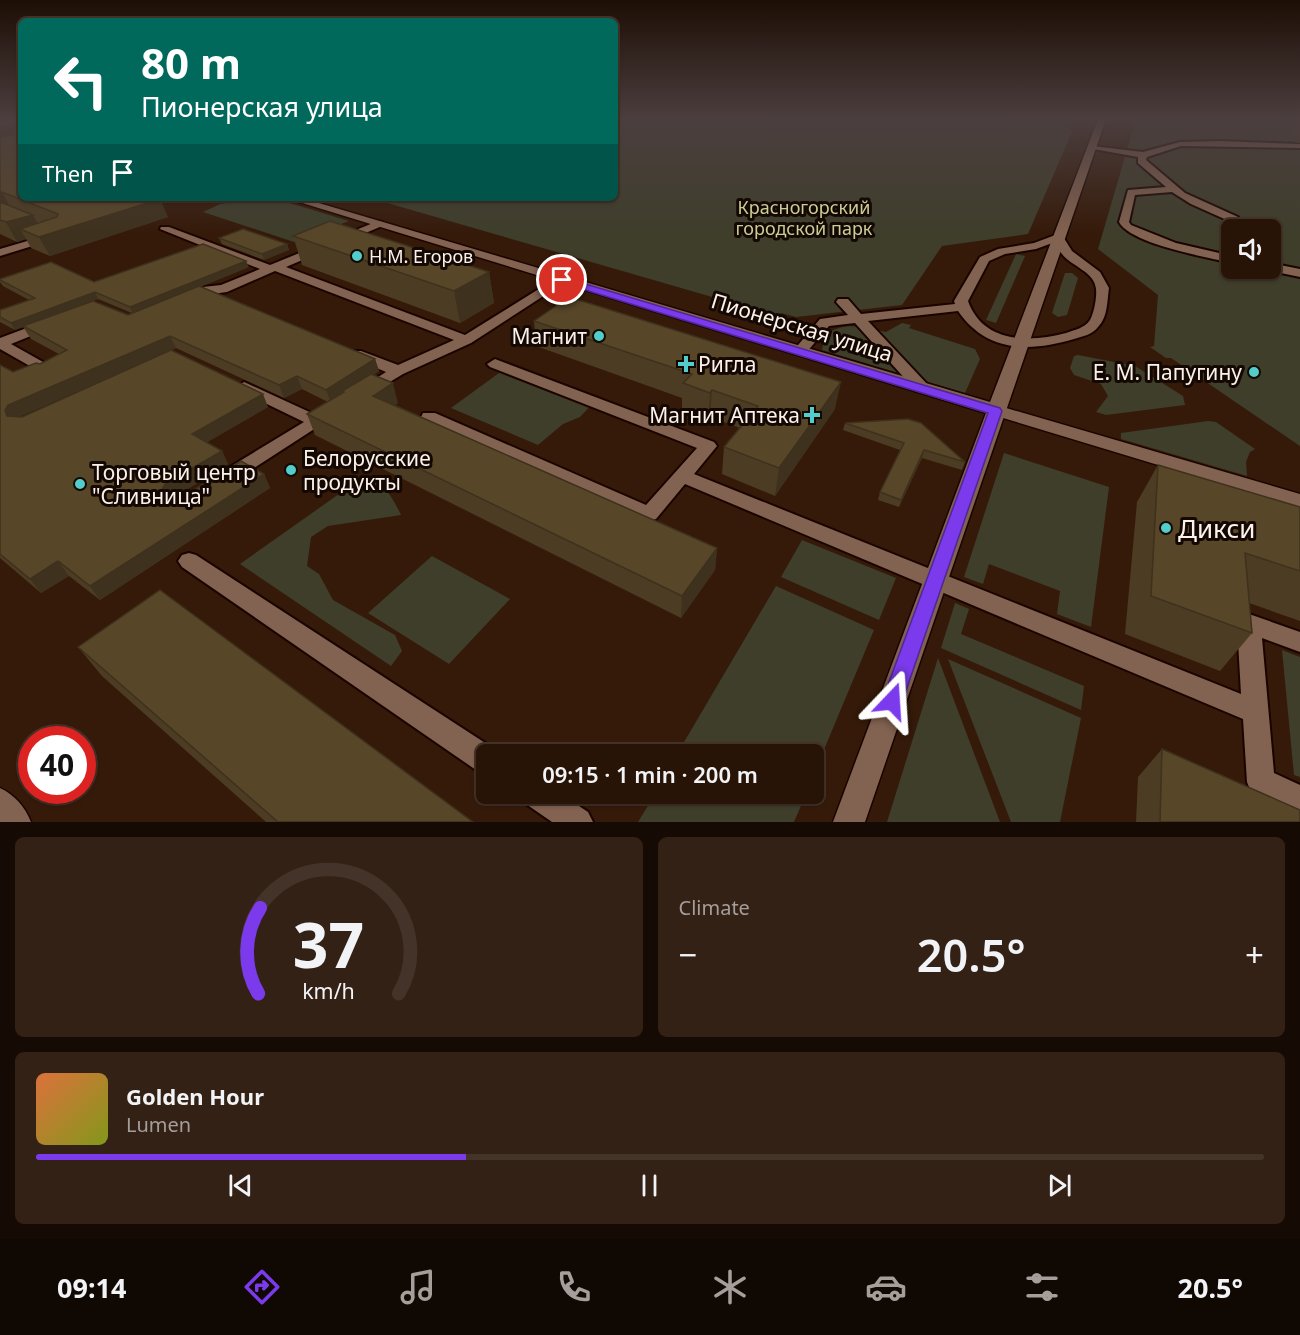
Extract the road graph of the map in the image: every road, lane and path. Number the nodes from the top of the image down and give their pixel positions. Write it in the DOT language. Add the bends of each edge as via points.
graph roads {
  1 [pos="1089,157"];
  2 [pos="1137,157"];
  3 [pos="1142,158"];
  4 [pos="1174,189"];
  5 [pos="301,201"];
  6 [pos="1234,219"];
  7 [pos="378,224"];
  8 [pos="41,227"];
  9 [pos="165,229"];
  10 [pos="1058,237"];
  11 [pos="0,253"];
  12 [pos="20,257"];
  13 [pos="1221,257"];
  14 [pos="0,264"];
  15 [pos="273,268"];
  16 [pos="1281,269"];
  17 [pos="1300,273"];
  18 [pos="562,280"];
  19 [pos="843,302"];
  20 [pos="173,304"];
  21 [pos="962,307"];
  22 [pos="66,317"];
  23 [pos="858,318"];
  24 [pos="466,340"];
  25 [pos="1020,342"];
  26 [pos="0,343"];
  27 [pos="347,350"];
  28 [pos="800,351"];
  29 [pos="495,364"];
  30 [pos="47,370"];
  31 [pos="398,371"];
  32 [pos="231,380"];
  33 [pos="922,388"];
  34 [pos="996,411"];
  35 [pos="429,417"];
  36 [pos="316,422"];
  37 [pos="682,476"];
  38 [pos="210,487"];
  39 [pos="1300,501"];
  40 [pos="189,561"];
  41 [pos="936,580"];
  42 [pos="1300,642"];
  43 [pos="1255,712"];
  44 [pos="476,753"];
  45 [pos="1300,799"];
  46 [pos="0,804"];
  47 [pos="551,804"];
  48 [pos="15,822"];
  49 [pos="578,822"];
  50 [pos="849,822"];
  1 -- 10 [label="street"];
  2 -- 3 [label="lane"];
  3 -- 4 [label="lane"];
  4 -- 6 [label="lane"];
  4 -- 13 [label="lane" via="1131,192 1124,222 1127,227 1172,246"];
  5 -- 7 [label="street, Пионерская улица"];
  7 -- 15 [label="lane"];
  7 -- 18 [label="street, Пионерская улица"];
  8 -- 11 [label="lane" via="60,234"];
  9 -- 15 [label="lane"];
  10 -- 21 [label="lane" via="984,259 961,301"];
  10 -- 25 [label="street"];
  10 -- 25 [label="lane" via="1067,253 1096,275 1104,288 1097,320 1082,333 1034,344"];
  12 -- 14 [label="lane"];
  15 -- 20 [label="lane" via="225,295 203,291"];
  15 -- 24 [label="lane"];
  16 -- 17 [label="lane"];
  18 -- 24 [label="lane"];
  18 -- 28 [label="street, Пионерская улица"];
  19 -- 23 [label="lane"];
  21 -- 23 [label="lane"];
  21 -- 25 [label="lane" via="981,329"];
  22 -- 26 [label="lane"];
  23 -- 28 [label="lane" via="825,322"];
  23 -- 33 [label="lane"];
  24 -- 31 [label="lane"];
  25 -- 34 [label="street"];
  26 -- 30 [label="lane"];
  27 -- 31 [label="lane"];
  28 -- 33 [label="street, Пионерская улица"];
  29 -- 37 [label="lane" via="708,446"];
  31 -- 36 [label="lane"];
  32 -- 36 [label="lane"];
  33 -- 34 [label="street, Пионерская улица"];
  34 -- 39 [label="street, Пионерская улица"];
  34 -- 41 [label="street"];
  35 -- 37 [label="lane" via="649,514"];
  36 -- 38 [label="lane"];
  37 -- 41 [label="lane"];
  40 -- 44 [label="lane"];
  41 -- 43 [label="lane"];
  41 -- 50 [label="street"];
  42 -- 43 [label="lane" via="1249,624"];
  43 -- 45 [label="lane" via="1261,782"];
  46 -- 48 [label="street"];
  47 -- 49 [label="lane"];
}
